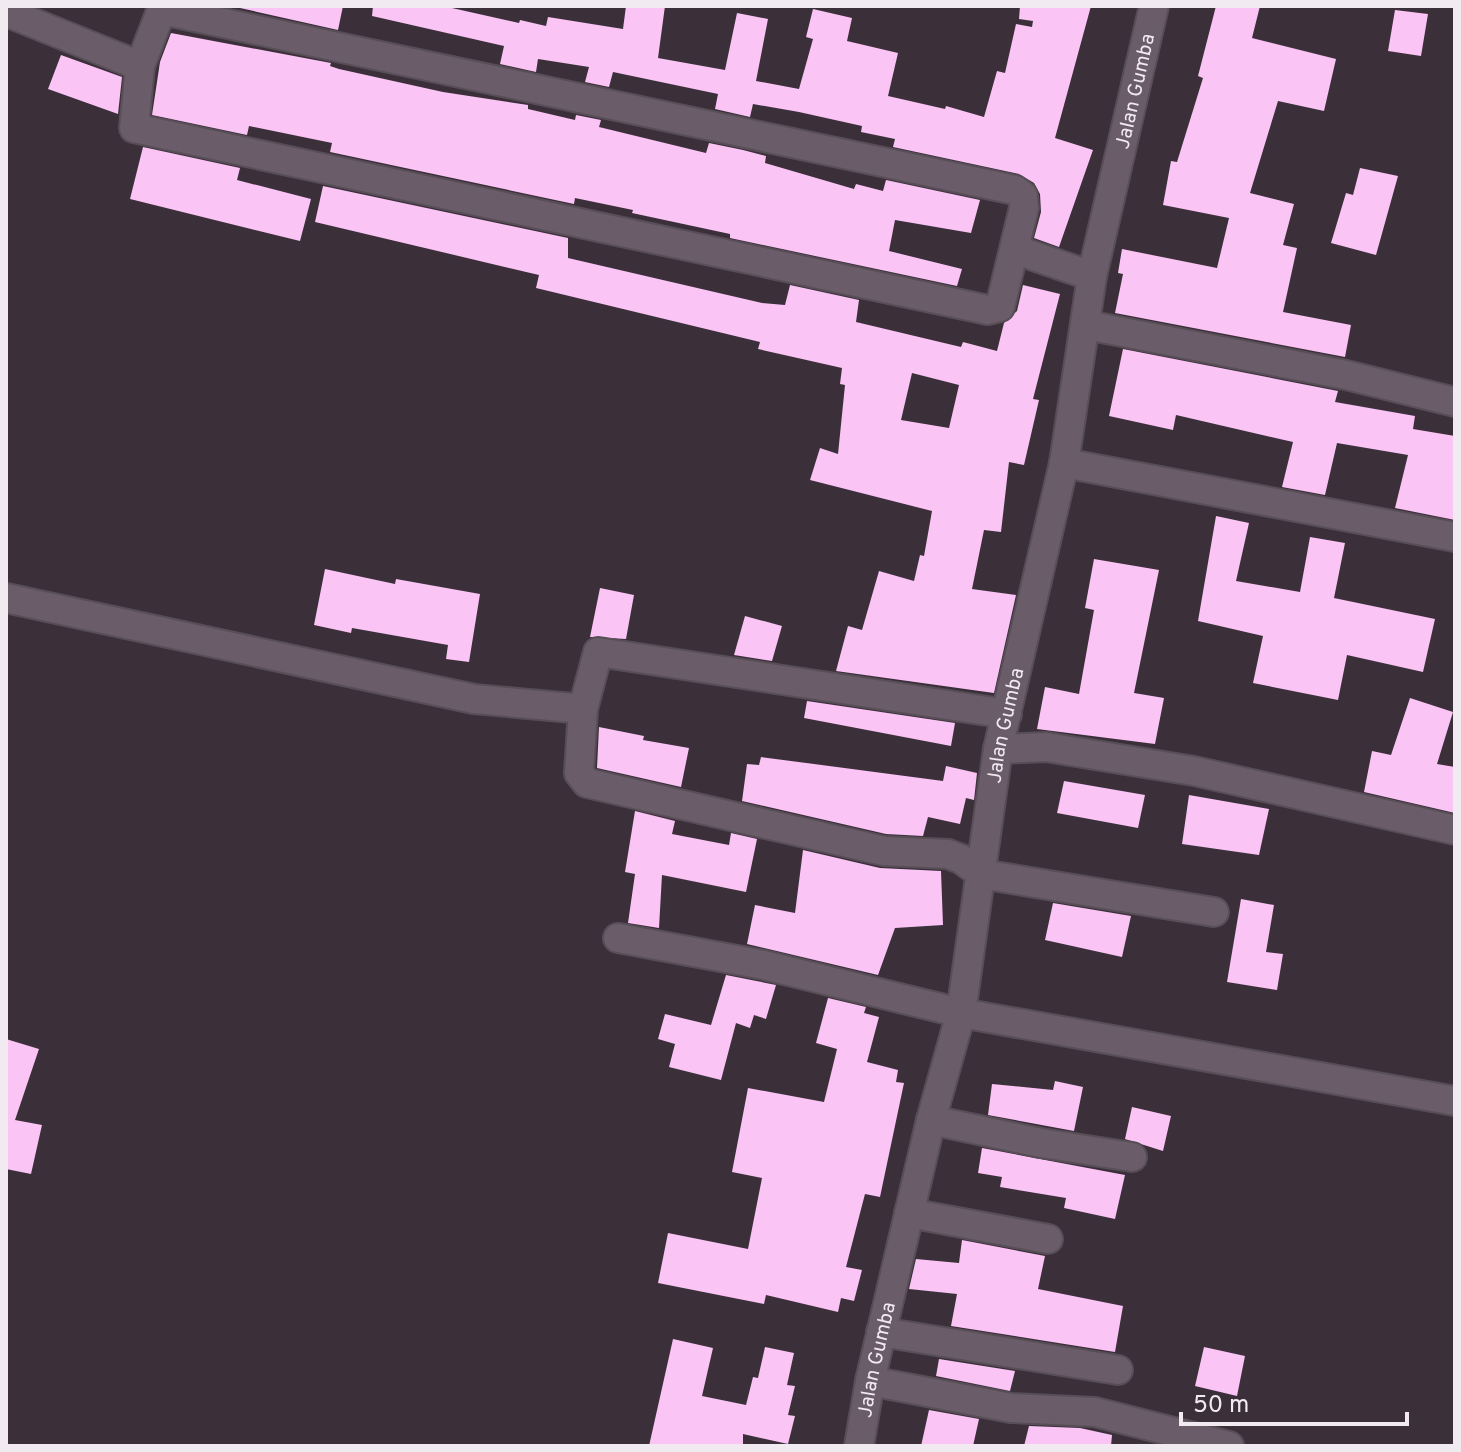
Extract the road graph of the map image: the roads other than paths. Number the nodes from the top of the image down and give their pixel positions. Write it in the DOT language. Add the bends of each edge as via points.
graph roads {
  1 [pos="1154,6"];
  2 [pos="162,8"];
  3 [pos="6,12"];
  4 [pos="140,66"];
  5 [pos="1016,250"];
  6 [pos="1092,276"];
  7 [pos="1086,325"];
  8 [pos="1455,402"];
  9 [pos="1064,463"];
  10 [pos="1455,537"];
  11 [pos="6,598"];
  12 [pos="583,709"];
  13 [pos="1007,714"];
  14 [pos="998,749"];
  15 [pos="1455,830"];
  16 [pos="981,874"];
  17 [pos="1214,912"];
  18 [pos="618,938"];
  19 [pos="961,1013"];
  20 [pos="1455,1101"];
  21 [pos="931,1120"];
  22 [pos="1132,1157"];
  23 [pos="909,1213"];
  24 [pos="1048,1239"];
  25 [pos="881,1332"];
  26 [pos="1118,1370"];
  27 [pos="870,1381"];
  28 [pos="859,1446"];
  29 [pos="1229,1446"];
  1 -- 6 [label="street, Jalan Gumba"];
  2 -- 4 [label="street"];
  2 -- 5 [label="street" via="1015,190 1023,196 1024,208"];
  3 -- 4 [label="street"];
  4 -- 5 [label="street" via="134,128 988,310 1000,307"];
  5 -- 6 [label="street"];
  6 -- 7 [label="street, Jalan Gumba"];
  7 -- 8 [label="street" via="1346,375"];
  7 -- 9 [label="street, Jalan Gumba"];
  9 -- 10 [label="street"];
  9 -- 13 [label="street, Jalan Gumba"];
  11 -- 12 [label="street" via="474,699"];
  12 -- 13 [label="street" via="598,652"];
  12 -- 16 [label="street" via="579,773 587,783 884,851 948,854"];
  13 -- 14 [label="street, Jalan Gumba"];
  14 -- 15 [label="street" via="1046,747 1194,771"];
  14 -- 16 [label="street, Jalan Gumba"];
  16 -- 17 [label="street"];
  16 -- 19 [label="street, Jalan Gumba"];
  18 -- 19 [label="street" via="764,965"];
  19 -- 20 [label="street"];
  19 -- 21 [label="street, Jalan Gumba"];
  21 -- 22 [label="street"];
  21 -- 23 [label="street, Jalan Gumba"];
  23 -- 24 [label="street"];
  23 -- 25 [label="street, Jalan Gumba"];
  25 -- 26 [label="street"];
  25 -- 27 [label="street, Jalan Gumba"];
  27 -- 28 [label="street, Jalan Gumba"];
  27 -- 29 [label="street" via="1011,1408 1095,1412"];
}
